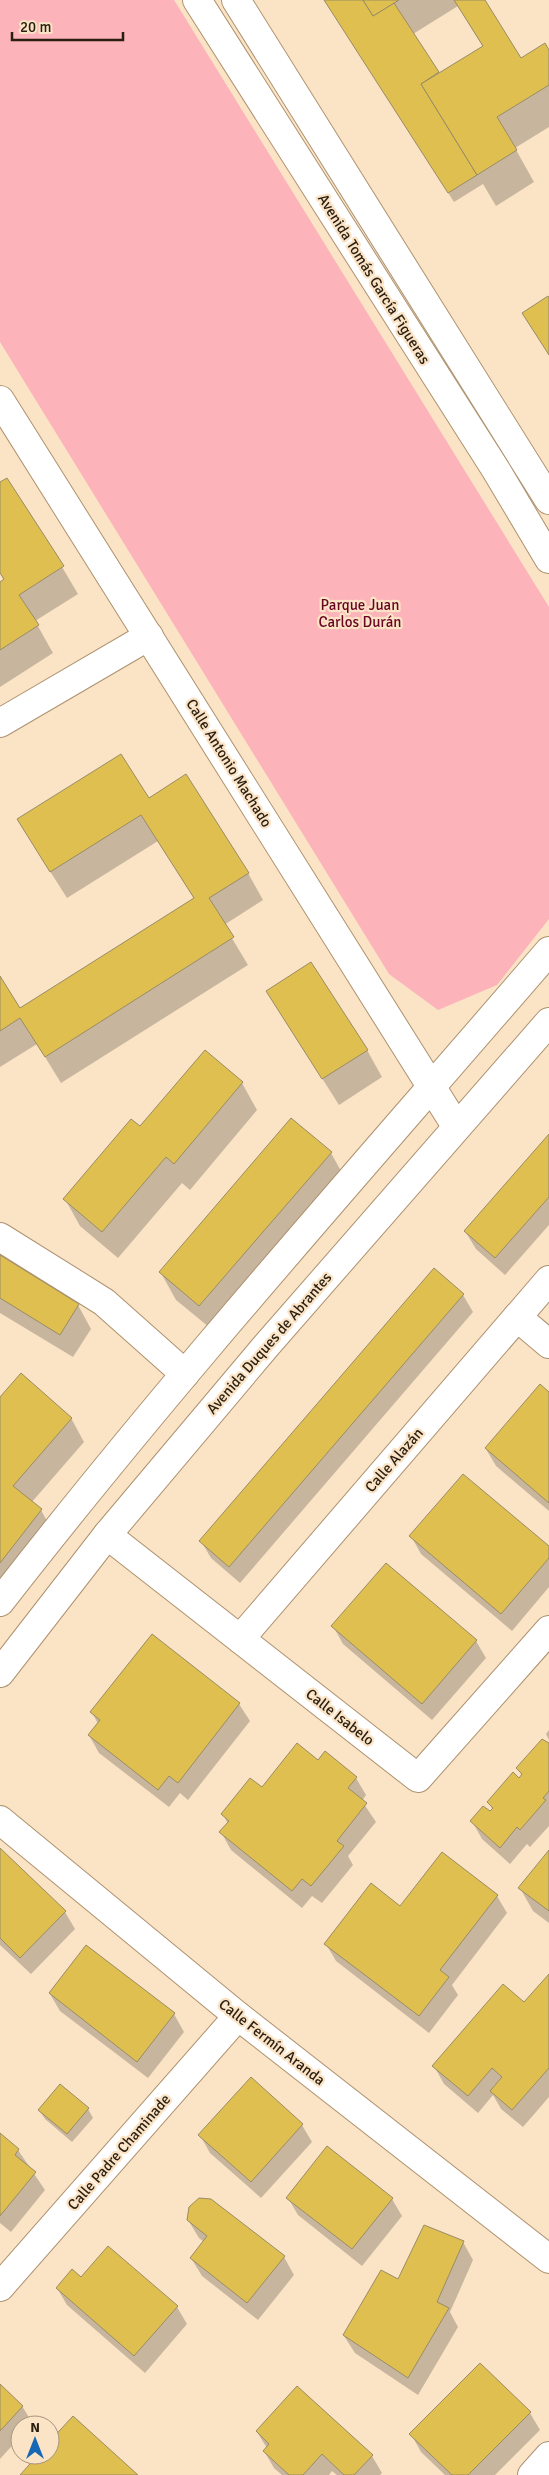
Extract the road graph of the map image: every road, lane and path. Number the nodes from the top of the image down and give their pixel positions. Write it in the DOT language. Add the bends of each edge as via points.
graph roads {
  1 [pos="197,0"];
  2 [pos="236,0"];
  3 [pos="0,400"];
  4 [pos="549,500"];
  5 [pos="549,559"];
  6 [pos="149,636"];
  7 [pos="0,723"];
  8 [pos="549,951"];
  9 [pos="549,1022"];
  10 [pos="433,1087"];
  11 [pos="456,1126"];
  12 [pos="0,1237"];
  13 [pos="549,1280"];
  14 [pos="517,1317"];
  15 [pos="549,1344"];
  16 [pos="185,1374"];
  17 [pos="107,1534"];
  18 [pos="0,1602"];
  19 [pos="549,1630"];
  20 [pos="240,1639"];
  21 [pos="0,1673"];
  22 [pos="0,1820"];
  23 [pos="238,2016"];
  24 [pos="549,2259"];
  25 [pos="0,2287"];
  26 [pos="549,2456"];
  27 [pos="532,2475"];
  1 -- 5 [label="street, Avenida Tomás García Figueras"];
  2 -- 4 [label="street, Avenida Tomás García Figueras"];
  3 -- 6 [label="street, Calle Antonio Machado"];
  6 -- 7 [label="street"];
  6 -- 10 [label="street, Calle Antonio Machado"];
  8 -- 10 [label="street"];
  9 -- 11 [label="street, Avenida Duques de Abrantes"];
  10 -- 11 [label="street, Calle Antonio Machado"];
  10 -- 16 [label="street"];
  11 -- 17 [label="street, Avenida Duques de Abrantes"];
  12 -- 16 [label="street" via="104,1302"];
  13 -- 14 [label="street, Calle Alazán"];
  14 -- 15 [label="street"];
  14 -- 20 [label="street, Calle Alazán"];
  16 -- 18 [label="street"];
  17 -- 20 [label="street, Calle Isabelo"];
  17 -- 21 [label="street, Avenida Duques de Abrantes"];
  19 -- 20 [label="street, Calle Isabelo" via="418,1778"];
  22 -- 23 [label="street, Calle Fermín Aranda"];
  23 -- 24 [label="street, Calle Fermín Aranda"];
  23 -- 25 [label="street, Calle Padre Chaminade"];
  26 -- 27 [label="street"];
}
